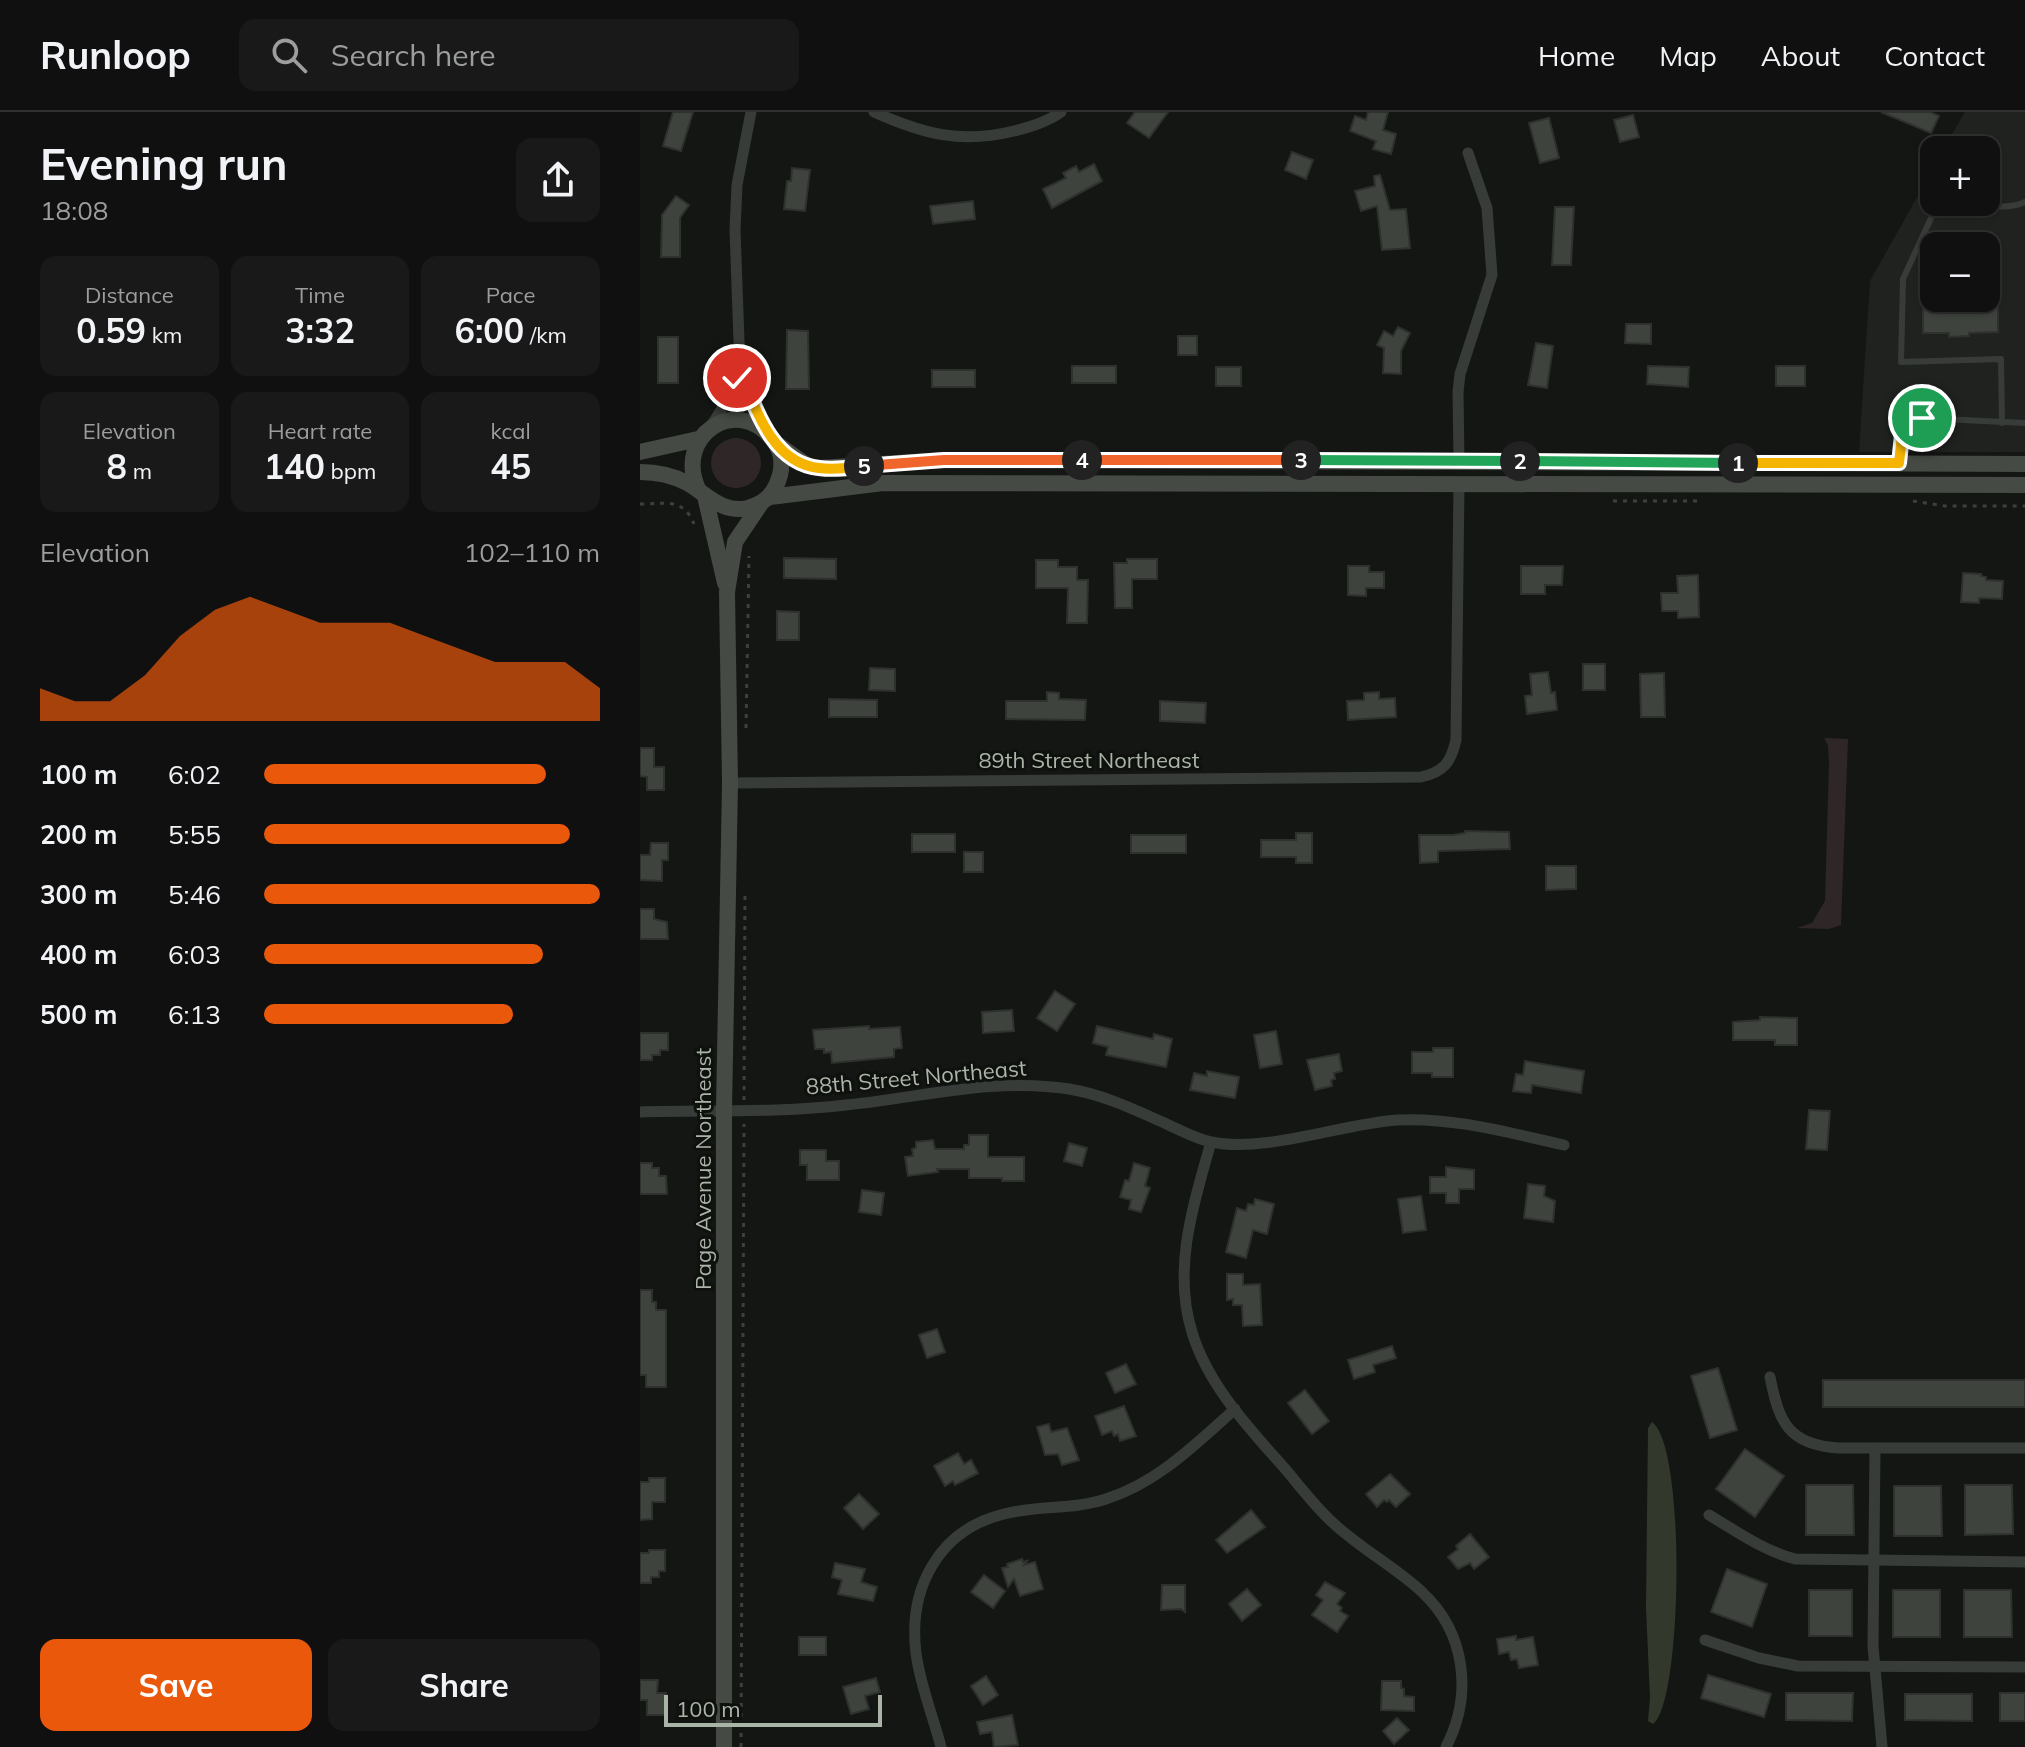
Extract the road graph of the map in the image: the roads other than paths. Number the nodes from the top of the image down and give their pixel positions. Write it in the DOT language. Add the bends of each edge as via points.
graph roads {
  1 [pos="751,112"];
  2 [pos="874,112"];
  3 [pos="1061,112"];
  4 [pos="1468,153"];
  5 [pos="2025,202"];
  6 [pos="740,369"];
  7 [pos="2002,423"];
  8 [pos="2025,423"];
  9 [pos="764,429"];
  10 [pos="704,433"];
  11 [pos="777,444"];
  12 [pos="640,452"];
  13 [pos="1459,461"];
  14 [pos="1899,463"];
  15 [pos="2025,464"];
  16 [pos="640,472"];
  17 [pos="1459,483"];
  18 [pos="2025,485"];
  19 [pos="702,493"];
  20 [pos="766,500"];
  21 [pos="727,592"];
  22 [pos="730,783"];
  23 [pos="724,1110"];
  24 [pos="640,1112"];
  25 [pos="1211,1142"];
  26 [pos="1564,1145"];
  27 [pos="1770,1377"];
  28 [pos="1235,1409"];
  29 [pos="1875,1448"];
  30 [pos="2025,1448"];
  31 [pos="1709,1515"];
  32 [pos="1874,1562"];
  33 [pos="2025,1562"];
  34 [pos="1705,1640"];
  35 [pos="1874,1667"];
  36 [pos="2025,1667"];
  37 [pos="1449,1746"];
  38 [pos="724,1747"];
  39 [pos="941,1747"];
  40 [pos="1882,1747"];
  1 -- 6 [label="street" via="737,185 735,230"];
  2 -- 3 [label="street" via="924,132 965,138 1032,127"];
  4 -- 13 [label="street" via="1487,208 1492,275 1460,374"];
  5 -- 7 [label="lane" via="2011,208 1962,204 1939,209 1903,279 1901,362 2001,359"];
  6 -- 9 [label="street"];
  6 -- 10 [label="street" via="721,414"];
  7 -- 8 [label="lane"];
  7 -- 14 [label="lane" via="1922,418 1908,422 1901,433"];
  9 -- 10 [label="main road" via="732,420"];
  9 -- 11 [label="main road"];
  10 -- 12 [label="main road"];
  10 -- 19 [label="main road" via="693,470"];
  11 -- 13 [label="main road" via="808,466 820,468 944,460"];
  11 -- 20 [label="main road" via="781,469"];
  13 -- 14 [label="main road"];
  14 -- 15 [label="main road"];
  16 -- 19 [label="main road" via="668,475"];
  17 -- 18 [label="main road"];
  17 -- 20 [label="main road" via="883,483"];
  17 -- 22 [label="street, 89th Street Northeast" via="1456,740 1437,774"];
  19 -- 20 [label="main road" via="733,509"];
  19 -- 21 [label="main road, Page Avenue Northeast"];
  20 -- 21 [label="main road, Page Avenue Northeast" via="735,542"];
  21 -- 22 [label="main road, Page Avenue Northeast"];
  22 -- 23 [label="main road, Page Avenue Northeast"];
  23 -- 24 [label="street, 88th Street Northeast"];
  23 -- 25 [label="street, 88th Street Northeast" via="842,1106 1032,1086 1099,1096"];
  23 -- 38 [label="main road, Page Avenue Northeast"];
  25 -- 26 [label="street, 88th Street Northeast" via="1282,1140 1424,1120"];
  25 -- 28 [label="street" via="1191,1214 1186,1302 1203,1362"];
  27 -- 29 [label="street" via="1782,1422 1800,1439 1826,1447"];
  28 -- 37 [label="street" via="1327,1518 1421,1591 1450,1629 1463,1686"];
  28 -- 39 [label="street" via="1186,1453 1119,1494 1083,1505 1004,1514 962,1533 944,1549 916,1602 915,1633 920,1674"];
  29 -- 30 [label="street"];
  29 -- 32 [label="street"];
  31 -- 32 [label="street" via="1778,1555"];
  32 -- 33 [label="street"];
  32 -- 35 [label="street"];
  34 -- 35 [label="street" via="1798,1666"];
  35 -- 36 [label="street"];
  35 -- 40 [label="street"];
}
